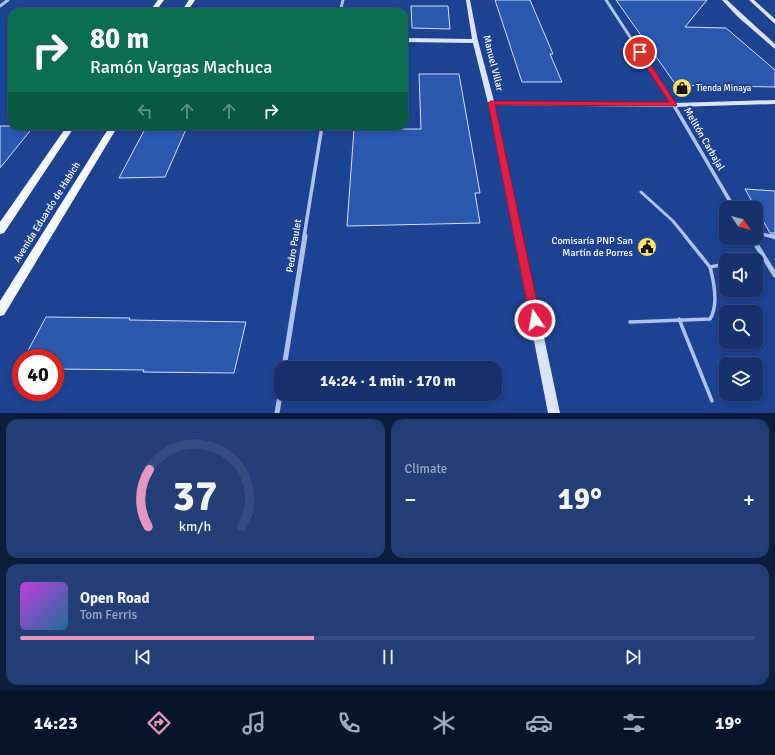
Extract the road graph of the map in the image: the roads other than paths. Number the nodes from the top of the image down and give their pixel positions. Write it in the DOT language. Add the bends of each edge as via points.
graph roads {
  1 [pos="8,0"];
  2 [pos="468,0"];
  3 [pos="606,0"];
  4 [pos="724,0"];
  5 [pos="751,0"];
  6 [pos="0,6"];
  7 [pos="772,18"];
  8 [pos="775,22"];
  9 [pos="408,40"];
  10 [pos="475,41"];
  11 [pos="775,47"];
  12 [pos="775,102"];
  13 [pos="491,103"];
  14 [pos="674,105"];
  15 [pos="68,130"];
  16 [pos="112,130"];
  17 [pos="321,130"];
  18 [pos="641,192"];
  19 [pos="730,201"];
  20 [pos="0,230"];
  21 [pos="763,234"];
  22 [pos="775,237"];
  23 [pos="756,245"];
  24 [pos="764,258"];
  25 [pos="719,265"];
  26 [pos="710,267"];
  27 [pos="775,275"];
  28 [pos="0,311"];
  29 [pos="679,319"];
  30 [pos="630,322"];
  31 [pos="285,361"];
  32 [pos="280,401"];
  33 [pos="712,401"];
  34 [pos="278,413"];
  35 [pos="554,413"];
  1 -- 6 [label="street"];
  2 -- 10 [label="street, Manuel Villar"];
  3 -- 14 [label="street, Melitón Carbajal"];
  4 -- 11 [label="street"];
  5 -- 7 [label="street"];
  7 -- 8 [label="street"];
  9 -- 10 [label="street"];
  10 -- 13 [label="street, Manuel Villar"];
  12 -- 14 [label="street"];
  13 -- 14 [label="street"];
  13 -- 35 [label="street, Manuel Villar"];
  14 -- 19 [label="street, Melitón Carbajal"];
  15 -- 20 [label="main road"];
  16 -- 28 [label="main road, Avenida Eduardo de Habich"];
  17 -- 31 [label="street, Pedro Paulet"];
  18 -- 26 [label="lane" via="673,221"];
  21 -- 22 [label="street"];
  23 -- 24 [label="street"];
  24 -- 27 [label="street"];
  25 -- 26 [label="lane"];
  26 -- 29 [label="lane" via="715,283 712,317"];
  29 -- 30 [label="lane"];
  29 -- 33 [label="lane"];
  32 -- 34 [label="street"];
}
